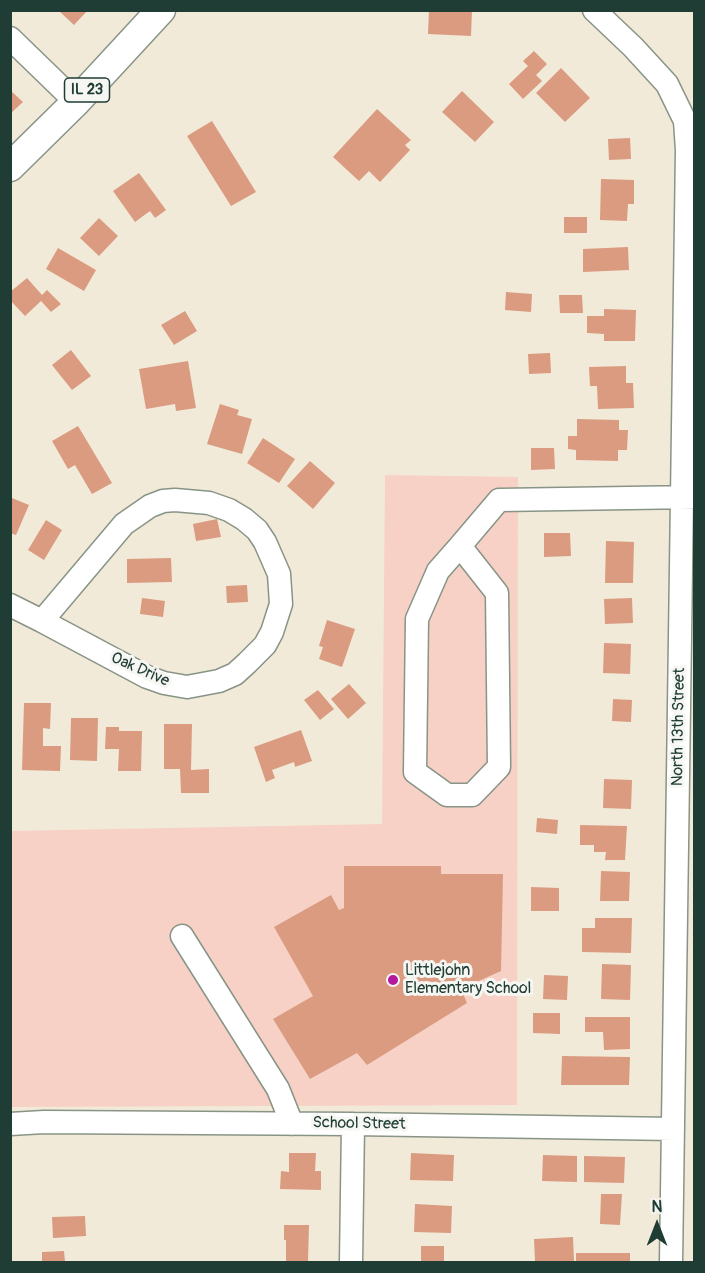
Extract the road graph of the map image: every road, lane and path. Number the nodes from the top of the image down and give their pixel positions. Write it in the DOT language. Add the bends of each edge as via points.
graph roads {
  1 [pos="161,10"];
  2 [pos="594,10"];
  3 [pos="10,38"];
  4 [pos="76,102"];
  5 [pos="10,167"];
  6 [pos="688,497"];
  7 [pos="460,546"];
  8 [pos="10,605"];
  9 [pos="42,621"];
  10 [pos="182,936"];
  11 [pos="10,1124"];
  12 [pos="292,1124"];
  13 [pos="353,1124"];
  14 [pos="673,1129"];
  15 [pos="351,1263"];
  16 [pos="671,1263"];
  1 -- 4 [label="main road, IL 23"];
  2 -- 6 [label="street, North 13th Street" via="667,84 685,121"];
  3 -- 4 [label="street"];
  4 -- 5 [label="main road, IL 23"];
  6 -- 7 [label="street" via="498,500"];
  6 -- 14 [label="street, North 13th Street"];
  7 -- 7 [label="street" via="438,571 417,619 415,772 447,795 472,795 498,767 496,593"];
  8 -- 9 [label="street, Oak Drive"];
  9 -- 9 [label="street, Oak Drive" via="124,524 163,501 209,503 244,519 265,542 279,574 281,604 265,645 235,674 202,685 176,686 156,680"];
  10 -- 12 [label="street" via="278,1089"];
  11 -- 12 [label="street, School Street"];
  12 -- 13 [label="street, School Street"];
  13 -- 14 [label="street, School Street"];
  13 -- 15 [label="street"];
  14 -- 16 [label="street, North 13th Street"];
}
